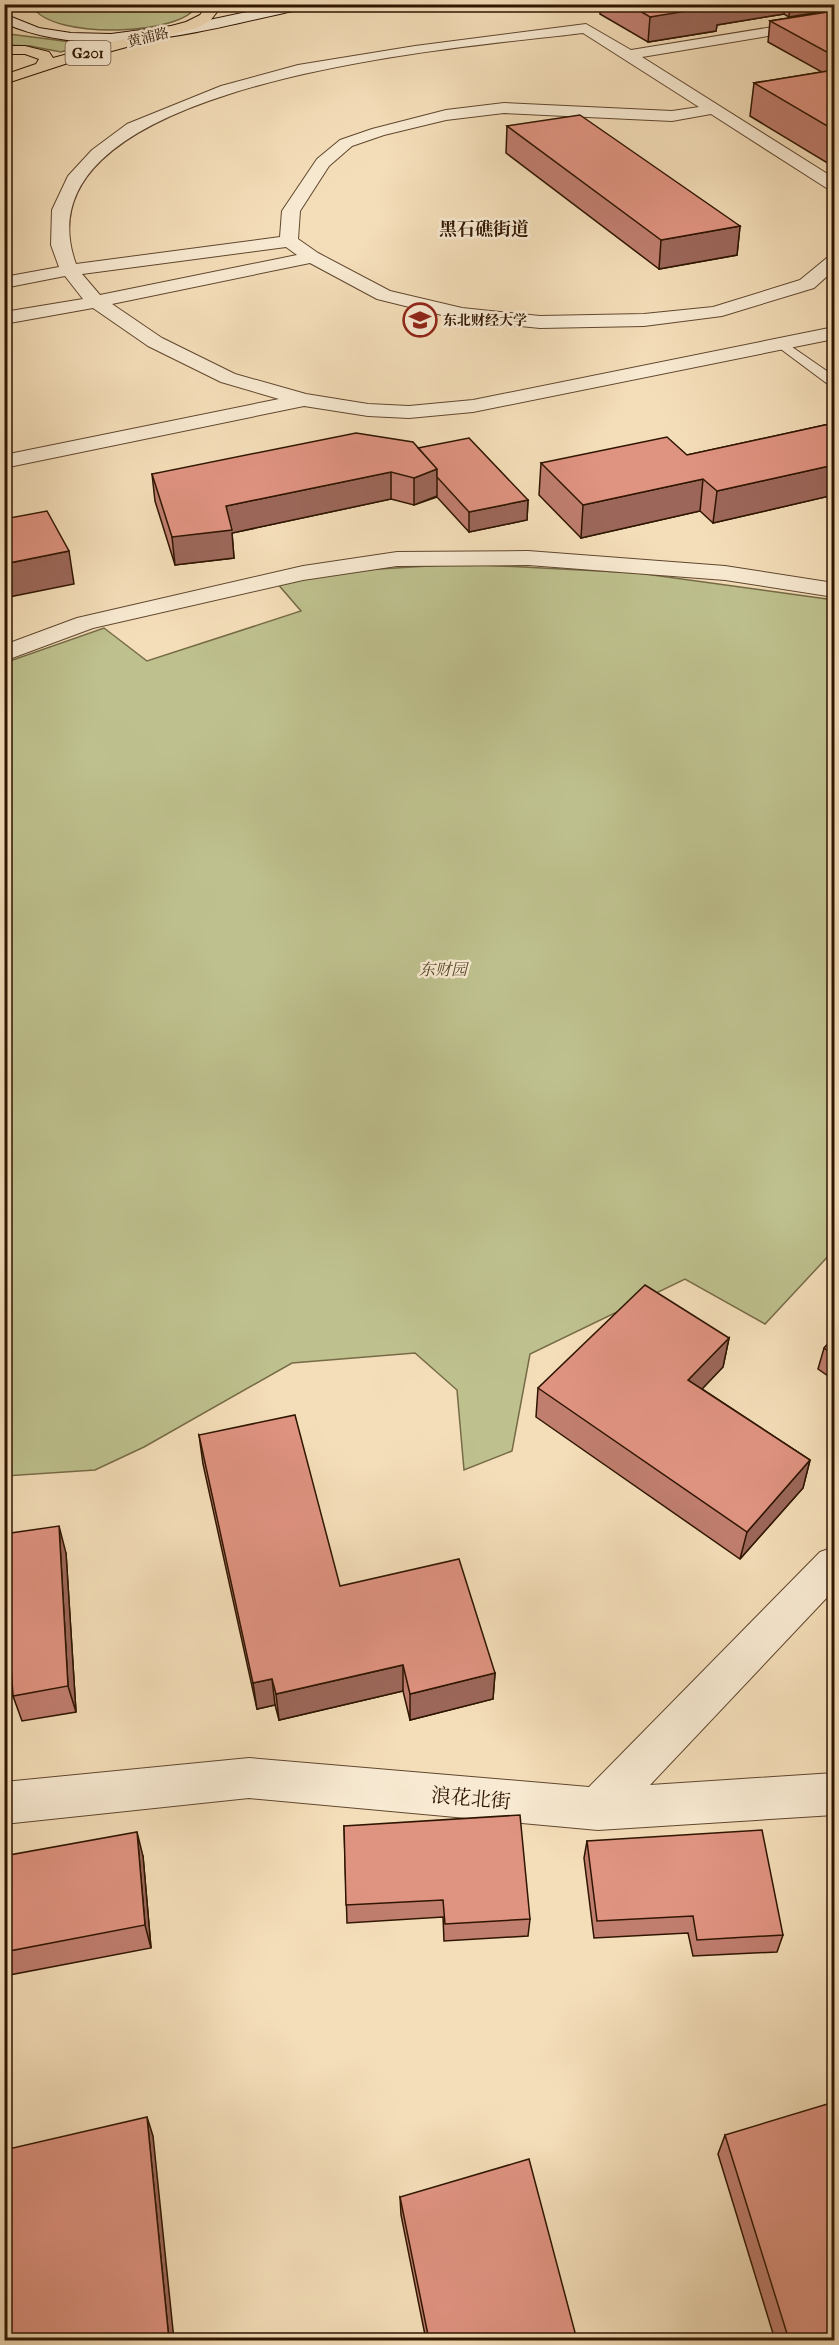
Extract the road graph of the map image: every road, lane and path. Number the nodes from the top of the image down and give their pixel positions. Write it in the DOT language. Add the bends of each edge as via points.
graph roads {
  1 [pos="216,4"];
  2 [pos="294,5"];
  3 [pos="4,18"];
  4 [pos="834,21"];
  5 [pos="174,31"];
  6 [pos="4,50"];
  7 [pos="629,55"];
  8 [pos="44,66"];
  9 [pos="4,80"];
  10 [pos="712,109"];
  11 [pos="834,185"];
  12 [pos="290,241"];
  13 [pos="312,257"];
  14 [pos="834,261"];
  15 [pos="69,270"];
  16 [pos="4,283"];
  17 [pos="96,302"];
  18 [pos="4,318"];
  19 [pos="834,333"];
  20 [pos="782,344"];
  21 [pos="834,382"];
  22 [pos="304,400"];
  23 [pos="4,462"];
  24 [pos="834,590"];
  25 [pos="4,654"];
  26 [pos="834,1564"];
  27 [pos="834,1794"];
  28 [pos="4,1803"];
  29 [pos="598,1809"];
  1 -- 5 [label="highway, 黄浦路 / G201" via="205,18"];
  2 -- 5 [label="street"];
  3 -- 5 [label="street" via="31,30 78,37 134,37"];
  4 -- 7 [label="street"];
  5 -- 8 [label="highway, 黄浦路 / G201"];
  6 -- 8 [label="highway" via="44,55"];
  7 -- 10 [label="street"];
  7 -- 15 [label="street" via="586,28 298,70 187,103 133,127 98,153 74,180 61,210 60,245"];
  8 -- 9 [label="highway, 黄浦路 / G201"];
  10 -- 11 [label="street"];
  10 -- 12 [label="street" via="672,116 504,108 446,115 378,132 346,143 323,163 291,211"];
  12 -- 13 [label="street"];
  12 -- 15 [label="street"];
  13 -- 14 [label="street" via="384,295 462,314 540,322 644,320 715,312 807,284"];
  13 -- 17 [label="street"];
  15 -- 16 [label="street"];
  15 -- 17 [label="street"];
  17 -- 18 [label="street"];
  17 -- 22 [label="street" via="155,342 228,378"];
  19 -- 20 [label="street"];
  20 -- 21 [label="lane"];
  20 -- 22 [label="street" via="473,406 409,412"];
  22 -- 23 [label="street"];
  24 -- 25 [label="street" via="724,573 528,558 397,559 303,573 85,623"];
  26 -- 29 [label="street"];
  27 -- 29 [label="street, 浪花北街"];
  28 -- 29 [label="street, 浪花北街" via="249,1778"];
}
